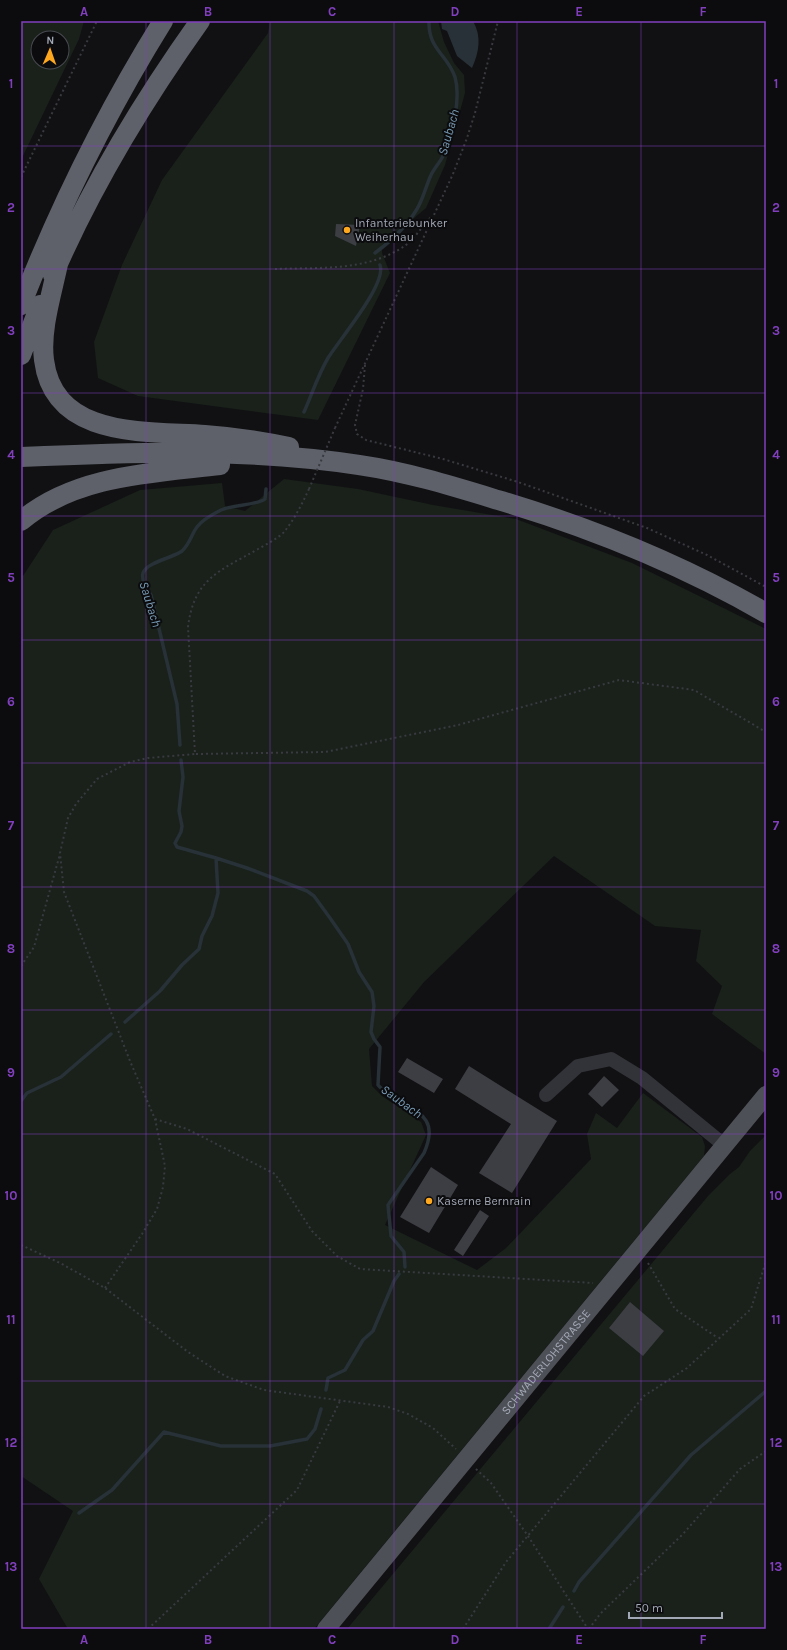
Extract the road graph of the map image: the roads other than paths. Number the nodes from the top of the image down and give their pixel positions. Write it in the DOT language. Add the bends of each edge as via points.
graph roads {
  1 [pos="164,21"];
  2 [pos="200,21"];
  3 [pos="58,264"];
  4 [pos="21,305"];
  5 [pos="21,355"];
  6 [pos="22,460"];
  7 [pos="220,465"];
  8 [pos="398,472"];
  9 [pos="492,498"];
  10 [pos="21,521"];
  11 [pos="766,613"];
  12 [pos="546,1095"];
  13 [pos="766,1095"];
  14 [pos="724,1145"];
  15 [pos="326,1629"];
  1 -- 4 [label="highway" via="84,162 41,254"];
  2 -- 3 [label="highway" via="127,130 100,178"];
  3 -- 5 [label="highway"];
  3 -- 8 [label="highway" via="44,333 43,359 55,392 82,417 101,425 131,430 252,440"];
  6 -- 7 [label="highway"];
  6 -- 8 [label="highway" via="109,454 232,454 331,462"];
  7 -- 9 [label="highway" via="338,473"];
  7 -- 10 [label="highway" via="139,475 91,485 47,503"];
  8 -- 9 [label="highway"];
  9 -- 11 [label="highway" via="576,525 654,555"];
  12 -- 14 [label="lane" via="578,1066 611,1059 642,1078"];
  13 -- 14 [label="main road, SCHWADERLOHSTRASSE"];
  14 -- 15 [label="main road, SCHWADERLOHSTRASSE"];
}
